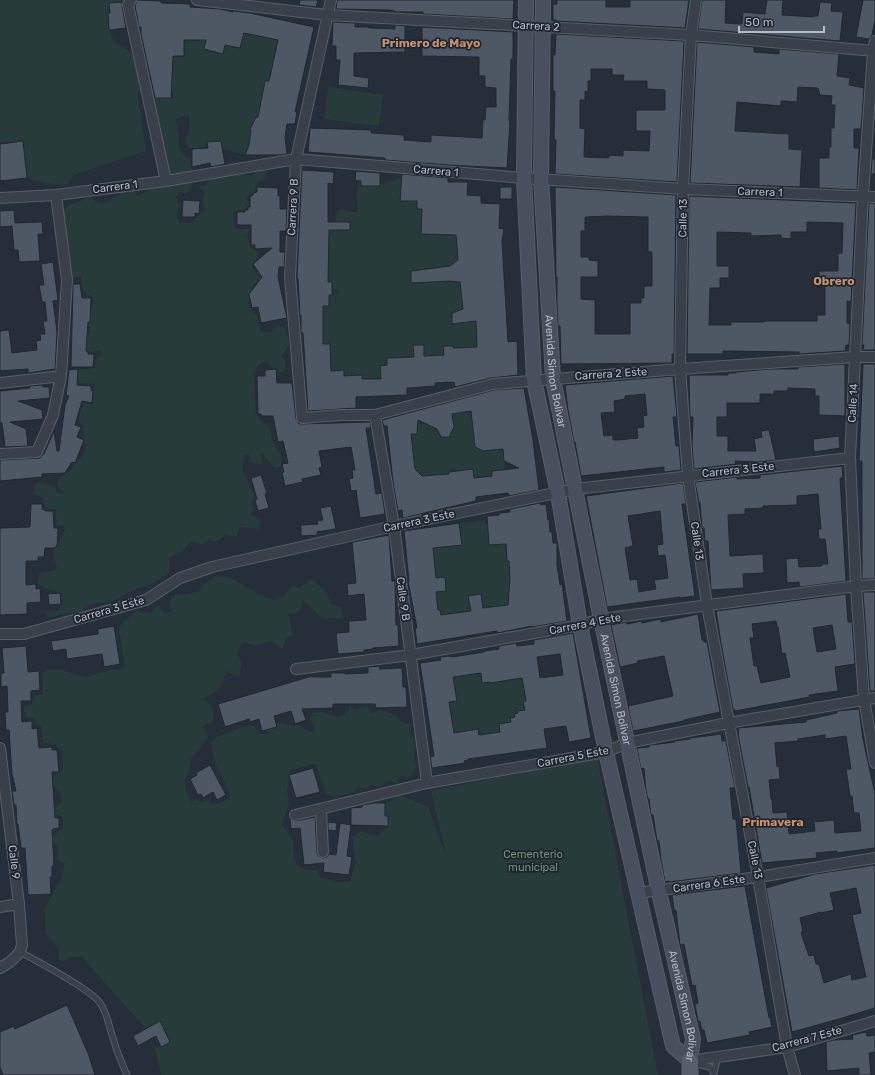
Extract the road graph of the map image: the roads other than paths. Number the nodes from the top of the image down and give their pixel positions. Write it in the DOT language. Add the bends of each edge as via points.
graph roads {
  1 [pos="131,0"];
  2 [pos="197,0"];
  3 [pos="331,0"];
  4 [pos="526,0"];
  5 [pos="543,0"];
  6 [pos="696,0"];
  7 [pos="327,15"];
  8 [pos="525,26"];
  9 [pos="543,27"];
  10 [pos="691,35"];
  11 [pos="874,48"];
  12 [pos="296,159"];
  13 [pos="524,178"];
  14 [pos="541,178"];
  15 [pos="166,181"];
  16 [pos="683,189"];
  17 [pos="56,195"];
  18 [pos="863,196"];
  19 [pos="875,197"];
  20 [pos="0,198"];
  21 [pos="855,357"];
  22 [pos="875,358"];
  23 [pos="680,369"];
  24 [pos="60,376"];
  25 [pos="553,378"];
  26 [pos="534,380"];
  27 [pos="0,382"];
  28 [pos="375,415"];
  29 [pos="302,418"];
  30 [pos="0,454"];
  31 [pos="850,458"];
  32 [pos="688,476"];
  33 [pos="576,490"];
  34 [pos="558,493"];
  35 [pos="394,526"];
  36 [pos="875,585"];
  37 [pos="856,586"];
  38 [pos="707,605"];
  39 [pos="601,619"];
  40 [pos="580,625"];
  41 [pos="0,634"];
  42 [pos="411,655"];
  43 [pos="296,669"];
  44 [pos="875,698"];
  45 [pos="864,699"];
  46 [pos="728,723"];
  47 [pos="628,743"];
  48 [pos="0,748"];
  49 [pos="606,752"];
  50 [pos="875,763"];
  51 [pos="2,776"];
  52 [pos="427,783"];
  53 [pos="321,809"];
  54 [pos="295,814"];
  55 [pos="323,852"];
  56 [pos="875,858"];
  57 [pos="758,877"];
  58 [pos="659,892"];
  59 [pos="638,894"];
  60 [pos="19,904"];
  61 [pos="0,907"];
  62 [pos="20,952"];
  63 [pos="0,968"];
  64 [pos="875,1021"];
  65 [pos="787,1047"];
  66 [pos="718,1057"];
  67 [pos="690,1066"];
  68 [pos="127,1075"];
  69 [pos="795,1075"];
  1 -- 15 [label="street" via="128,4"];
  2 -- 7 [label="street, Carrera 2"];
  3 -- 7 [label="street, Carrera 9 B"];
  4 -- 8 [label="main road, Avenida Simon Bolivar"];
  5 -- 9 [label="main road, Avenida Simon Bolivar"];
  6 -- 10 [label="street, Calle 13"];
  7 -- 8 [label="street, Carrera 2"];
  7 -- 12 [label="street, Carrera 9 B"];
  8 -- 9 [label="street, Carrera 2"];
  8 -- 13 [label="main road, Avenida Simon Bolivar"];
  9 -- 10 [label="street, Carrera 2"];
  9 -- 14 [label="main road, Avenida Simon Bolivar"];
  10 -- 11 [label="street, Carrera 2"];
  10 -- 16 [label="street, Calle 13"];
  11 -- 18 [label="street, Calle 14"];
  12 -- 13 [label="street, Carrera 1"];
  12 -- 15 [label="street, Carrera 1"];
  12 -- 29 [label="street, Carrera 9 B" via="290,277"];
  13 -- 14 [label="street, Carrera 1"];
  13 -- 26 [label="main road, Avenida Simon Bolivar"];
  14 -- 16 [label="street, Carrera 1"];
  14 -- 25 [label="main road, Avenida Simon Bolivar"];
  15 -- 17 [label="street, Carrera 1"];
  16 -- 18 [label="street, Carrera 1"];
  16 -- 23 [label="street, Calle 13"];
  17 -- 20 [label="street, Carrera 1"];
  17 -- 24 [label="street" via="66,280"];
  18 -- 19 [label="street, Carrera 1"];
  18 -- 21 [label="street, Calle 14"];
  21 -- 22 [label="street, Carrera 2 Este"];
  21 -- 23 [label="street, Carrera 2 Este"];
  21 -- 31 [label="street, Calle 14"];
  23 -- 25 [label="street, Carrera 2 Este"];
  23 -- 32 [label="street, Calle 13"];
  24 -- 27 [label="street"];
  24 -- 30 [label="street" via="53,415 37,452"];
  25 -- 26 [label="street, Carrera 2 Este"];
  25 -- 33 [label="main road, Avenida Simon Bolivar"];
  26 -- 28 [label="street, Carrera 2 Este" via="493,384"];
  26 -- 34 [label="main road, Avenida Simon Bolivar"];
  28 -- 29 [label="street, Carrera 2 Este"];
  28 -- 35 [label="street, Calle 9 B"];
  31 -- 32 [label="street, Carrera 3 Este"];
  31 -- 37 [label="street, Calle 14"];
  32 -- 33 [label="street, Carrera 3 Este"];
  32 -- 38 [label="street, Calle 13"];
  33 -- 34 [label="street, Carrera 3 Este"];
  33 -- 39 [label="main road, Avenida Simon Bolivar"];
  34 -- 35 [label="street, Carrera 3 Este"];
  34 -- 40 [label="main road, Avenida Simon Bolivar"];
  35 -- 41 [label="street, Carrera 3 Este" via="212,567 180,578 146,600 24,634"];
  35 -- 42 [label="street, Calle 9 B"];
  36 -- 37 [label="street, Carrera 4 Este"];
  37 -- 38 [label="street, Carrera 4 Este"];
  37 -- 45 [label="street, Calle 14"];
  38 -- 39 [label="street, Carrera 4 Este"];
  38 -- 46 [label="street, Calle 13"];
  39 -- 40 [label="street, Carrera 4 Este"];
  39 -- 47 [label="main road, Avenida Simon Bolivar"];
  40 -- 42 [label="street, Carrera 4 Este"];
  40 -- 49 [label="main road, Avenida Simon Bolivar"];
  42 -- 43 [label="street, Carrera 4 Este"];
  42 -- 52 [label="street, Calle 9 B"];
  44 -- 45 [label="street, Carrera 5 Este"];
  45 -- 46 [label="street, Carrera 5 Este"];
  45 -- 50 [label="street, Calle 14"];
  46 -- 47 [label="street, Carrera 5 Este"];
  46 -- 57 [label="street, Calle 13"];
  47 -- 49 [label="street, Carrera 5 Este"];
  47 -- 58 [label="main road, Avenida Simon Bolivar"];
  48 -- 51 [label="street, Calle 9"];
  49 -- 52 [label="street, Carrera 5 Este"];
  49 -- 59 [label="main road, Avenida Simon Bolivar"];
  51 -- 60 [label="street, Calle 9"];
  52 -- 53 [label="street, Carrera 5 Este"];
  53 -- 54 [label="street, Carrera 5 Este"];
  53 -- 55 [label="street"];
  56 -- 57 [label="street, Carrera 6 Este"];
  57 -- 58 [label="street, Carrera 6 Este"];
  57 -- 65 [label="street, Calle 13"];
  58 -- 59 [label="street, Carrera 6 Este"];
  58 -- 67 [label="main road, Avenida Simon Bolivar" via="693,1039"];
  59 -- 67 [label="main road, Avenida Simon Bolivar" via="673,1046"];
  60 -- 61 [label="street"];
  60 -- 62 [label="street, Calle 9" via="22,934"];
  62 -- 63 [label="street"];
  62 -- 68 [label="lane" via="94,996 106,1015"];
  64 -- 65 [label="street, Carrera 7 Este"];
  65 -- 66 [label="street, Carrera 7 Este"];
  65 -- 69 [label="street, Calle 13"];
  66 -- 67 [label="street, Carrera 7 Este"];
  66 -- 67 [label="lane" via="714,1073 710,1067"];
}
